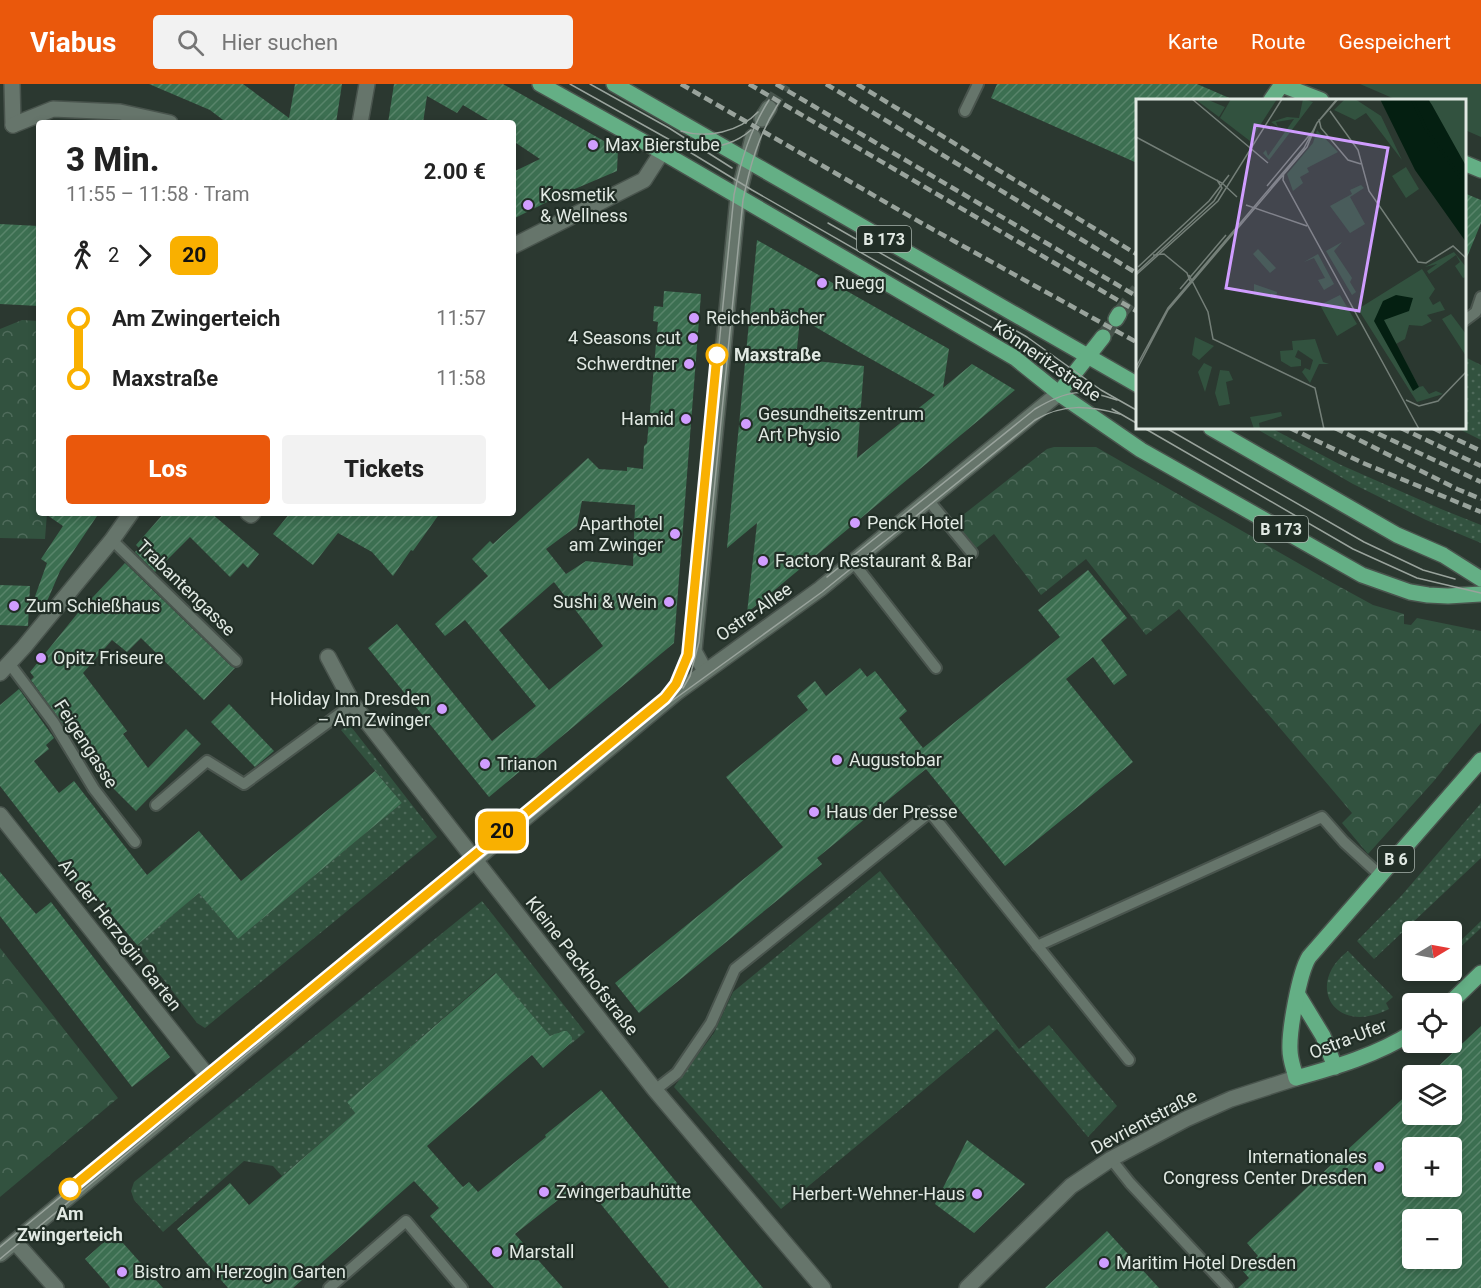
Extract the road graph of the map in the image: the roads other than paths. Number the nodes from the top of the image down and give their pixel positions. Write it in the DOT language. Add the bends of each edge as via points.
graph roads {
  1 [pos="12,84"];
  2 [pos="367,84"];
  3 [pos="540,84"];
  4 [pos="614,84"];
  5 [pos="978,84"];
  6 [pos="1281,84"];
  7 [pos="1272,99"];
  8 [pos="1318,99"];
  9 [pos="965,111"];
  10 [pos="156,120"];
  11 [pos="361,120"];
  12 [pos="753,137"];
  13 [pos="662,152"];
  14 [pos="747,160"];
  15 [pos="1466,163"];
  16 [pos="1481,170"];
  17 [pos="738,197"];
  18 [pos="516,244"];
  19 [pos="1481,297"];
  20 [pos="1466,320"];
  21 [pos="1102,338"];
  22 [pos="1089,356"];
  23 [pos="1136,384"];
  24 [pos="1059,393"];
  25 [pos="1213,429"];
  26 [pos="929,501"];
  27 [pos="129,516"];
  28 [pos="112,540"];
  29 [pos="972,554"];
  30 [pos="853,562"];
  31 [pos="1481,579"];
  32 [pos="1481,594"];
  33 [pos="328,657"];
  34 [pos="236,661"];
  35 [pos="3,663"];
  36 [pos="936,668"];
  37 [pos="705,671"];
  38 [pos="353,704"];
  39 [pos="1481,760"];
  40 [pos="156,805"];
  41 [pos="0,815"];
  42 [pos="135,842"];
  43 [pos="475,860"];
  44 [pos="1381,876"];
  45 [pos="1038,946"];
  46 [pos="1481,973"];
  47 [pos="1460,993"];
  48 [pos="1298,995"];
  49 [pos="1402,1039"];
  50 [pos="1129,1060"];
  51 [pos="1335,1067"];
  52 [pos="1296,1078"];
  53 [pos="210,1079"];
  54 [pos="655,1090"];
  55 [pos="1111,1159"];
  56 [pos="15,1242"];
  57 [pos="0,1254"];
  58 [pos="56,1288"];
  59 [pos="329,1288"];
  60 [pos="462,1288"];
  61 [pos="823,1288"];
  62 [pos="967,1288"];
  63 [pos="1228,1288"];
  1 -- 10 [label="street" via="13,125 53,109 120,112"];
  2 -- 11 [label="street"];
  3 -- 13 [label="main road, Könneritzstraße / B 173"];
  4 -- 14 [label="main road, Könneritzstraße / B 173"];
  5 -- 9 [label="lane"];
  6 -- 7 [label="main road"];
  6 -- 8 [label="main road"];
  12 -- 14 [label="street"];
  13 -- 17 [label="main road, Könneritzstraße / B 173"];
  13 -- 18 [label="street" via="644,180"];
  14 -- 17 [label="street"];
  14 -- 22 [label="main road, Könneritzstraße / B 173"];
  15 -- 16 [label="main road"];
  17 -- 24 [label="main road, Könneritzstraße / B 173" via="1015,358"];
  17 -- 37 [label="street" via="694,651"];
  19 -- 20 [label="lane" via="1476,312"];
  21 -- 22 [label="main road"];
  22 -- 23 [label="main road, Könneritzstraße / B 173"];
  22 -- 24 [label="main road"];
  24 -- 26 [label="street, Ostra-Allee"];
  24 -- 32 [label="main road, Könneritzstraße / B 173" via="1141,450 1362,575 1428,595"];
  25 -- 31 [label="main road"];
  26 -- 29 [label="lane"];
  26 -- 30 [label="street, Ostra-Allee"];
  27 -- 28 [label="street"];
  28 -- 34 [label="lane, Trabantengasse"];
  28 -- 35 [label="street"];
  30 -- 36 [label="lane"];
  30 -- 37 [label="street, Ostra-Allee"];
  33 -- 38 [label="street, Kleine Packhofstraße"];
  35 -- 42 [label="lane, Feigengasse" via="54,723 94,789"];
  37 -- 43 [label="street, Ostra-Allee"];
  38 -- 40 [label="lane" via="244,783 207,761"];
  38 -- 43 [label="street, Kleine Packhofstraße"];
  39 -- 44 [label="main road, B 6"];
  41 -- 53 [label="street, An der Herzogin Garten"];
  43 -- 53 [label="street, Ostra-Allee"];
  43 -- 54 [label="street, Kleine Packhofstraße"];
  44 -- 45 [label="lane" via="1322,816"];
  44 -- 48 [label="main road, B 6" via="1309,957"];
  45 -- 50 [label="lane"];
  45 -- 54 [label="lane" via="930,812 735,969 711,1023 677,1073"];
  46 -- 47 [label="main road"];
  48 -- 51 [label="main road" via="1323,1036"];
  48 -- 52 [label="main road, B 6" via="1290,1047"];
  49 -- 51 [label="main road, Ostra-Ufer"];
  51 -- 52 [label="main road, Ostra-Ufer"];
  52 -- 55 [label="street, Devrientstraße" via="1186,1119"];
  53 -- 56 [label="street, Ostra-Allee"];
  54 -- 61 [label="street, Kleine Packhofstraße"];
  55 -- 62 [label="street, Devrientstraße" via="1071,1186"];
  55 -- 63 [label="lane"];
  56 -- 57 [label="street, Ostra-Allee"];
  56 -- 58 [label="street"];
  59 -- 60 [label="lane" via="406,1221"];
}
